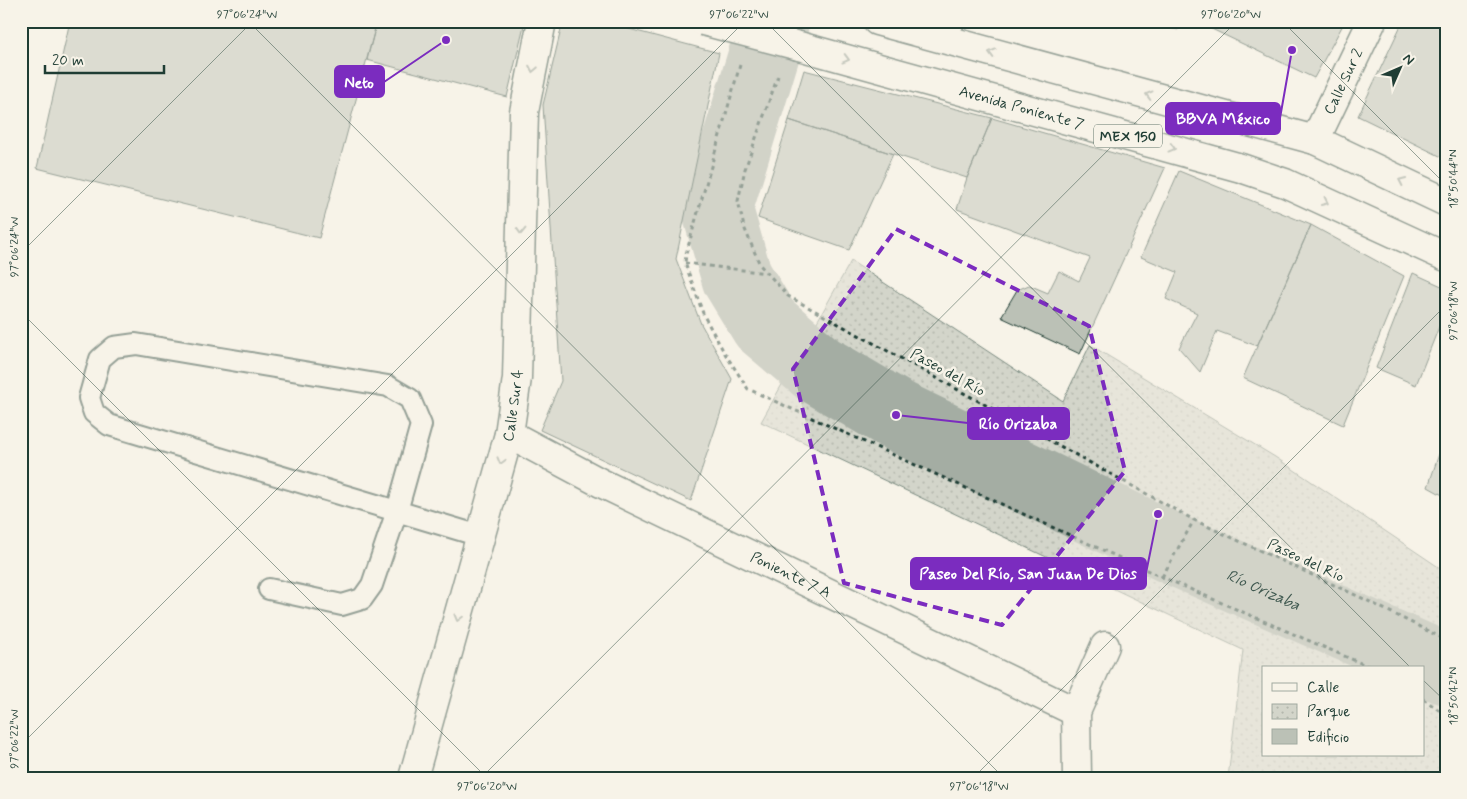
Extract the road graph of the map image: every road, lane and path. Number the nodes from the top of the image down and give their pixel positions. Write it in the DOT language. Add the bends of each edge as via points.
graph roads {
  1 [pos="542,21"];
  2 [pos="703,21"];
  3 [pos="877,21"];
  4 [pos="1372,21"];
  5 [pos="950,31"];
  6 [pos="781,68"];
  7 [pos="738,69"];
  8 [pos="1314,140"];
  9 [pos="1446,202"];
  10 [pos="1446,257"];
  11 [pos="685,263"];
  12 [pos="765,273"];
  13 [pos="508,434"];
  14 [pos="397,511"];
  15 [pos="1193,522"];
  16 [pos="480,536"];
  17 [pos="1162,575"];
  18 [pos="269,590"];
  19 [pos="1446,640"];
  20 [pos="1105,646"];
  21 [pos="1367,666"];
  22 [pos="1424,700"];
  23 [pos="1076,712"];
  24 [pos="1446,715"];
  25 [pos="414,778"];
  26 [pos="1076,778"];
  1 -- 13 [label="street, Calle Sur 4, one-way" via="524,112 517,378"];
  2 -- 10 [label="street, Avenida Poniente 7 / MEX 150, one-way, bridge" via="1241,168 1285,183"];
  3 -- 5 [label="street"];
  4 -- 8 [label="street, Calle Sur 2"];
  8 -- 5 [label="street, one-way"];
  6 -- 12 [label="path, Paseo del Río" via="745,169 738,201 744,227"];
  7 -- 11 [label="path"];
  9 -- 8 [label="street, one-way"];
  11 -- 12 [label="path"];
  11 -- 17 [label="path" via="704,316 748,389"];
  12 -- 15 [label="path, Paseo del Río" via="788,296"];
  13 -- 16 [label="street, Calle Sur 4, one-way"];
  13 -- 23 [label="street, Poniente 7 A" via="601,483"];
  14 -- 14 [label="lane" via="109,424 94,413 89,398 100,359 114,347 136,344 388,386 410,400 421,425"];
  14 -- 16 [label="lane"];
  14 -- 18 [label="lane" via="372,585 362,598 342,605"];
  15 -- 17 [label="path"];
  15 -- 19 [label="path, Paseo del Río"];
  16 -- 25 [label="street, Calle Sur 4, one-way"];
  17 -- 21 [label="path"];
  20 -- 23 [label="street"];
  22 -- 24 [label="path"];
  23 -- 26 [label="street"];
}
